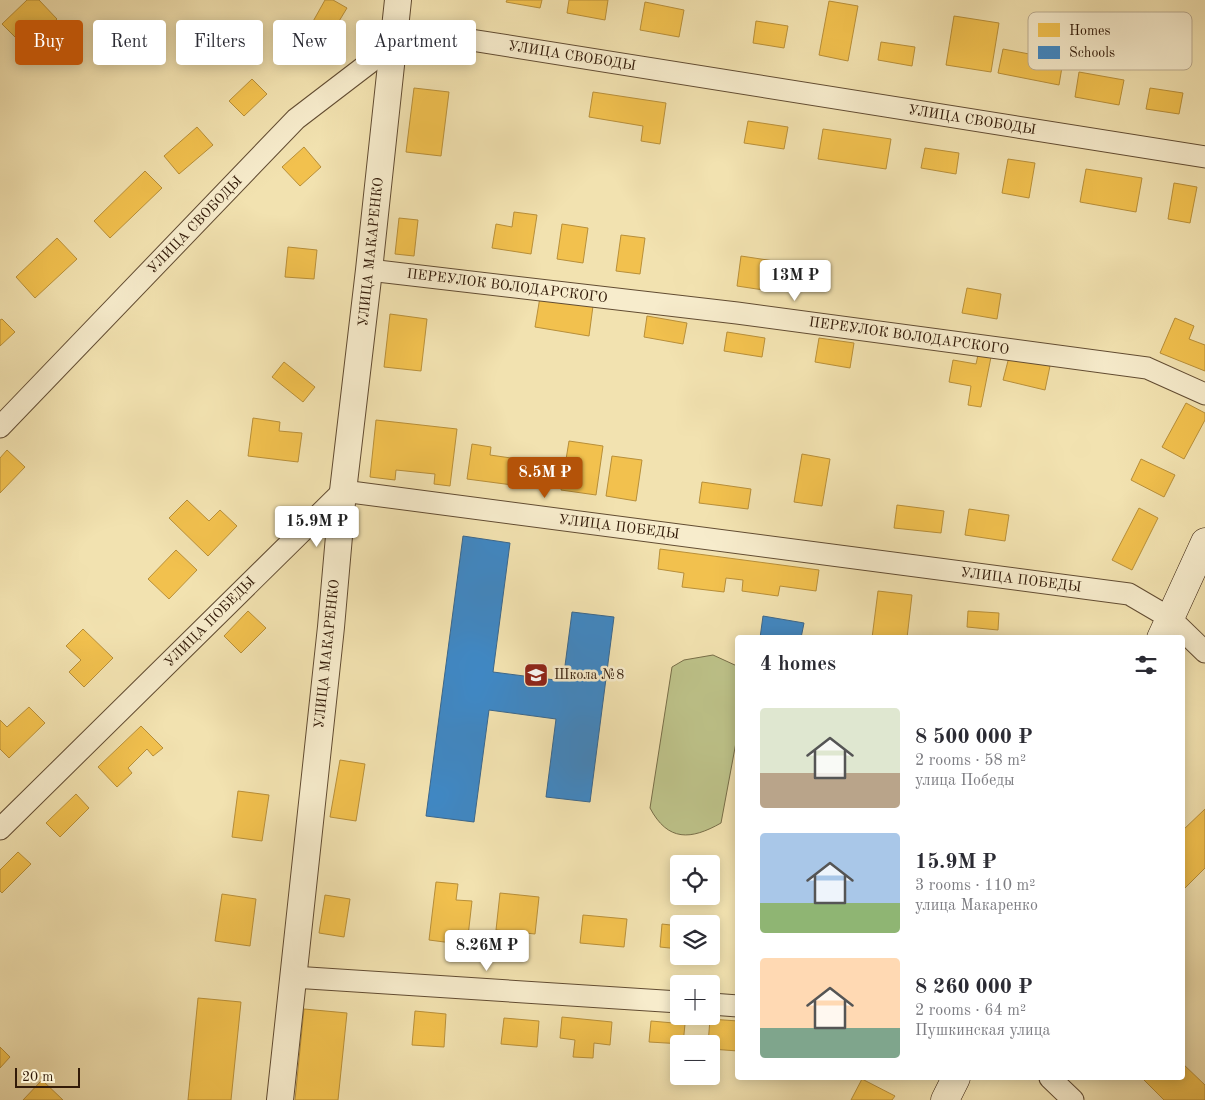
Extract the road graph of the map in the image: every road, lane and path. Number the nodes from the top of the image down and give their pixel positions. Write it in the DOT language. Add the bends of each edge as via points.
graph roads {
  1 [pos="398,0"];
  2 [pos="396,20"];
  3 [pos="476,41"];
  4 [pos="367,65"];
  5 [pos="392,65"];
  6 [pos="1205,157"];
  7 [pos="369,270"];
  8 [pos="1205,394"];
  9 [pos="0,427"];
  10 [pos="342,491"];
  11 [pos="1205,542"];
  12 [pos="1165,628"];
  13 [pos="1177,635"];
  14 [pos="1185,640"];
  15 [pos="1205,652"];
  16 [pos="0,829"];
  17 [pos="293,977"];
  18 [pos="670,1001"];
  19 [pos="720,1005"];
  20 [pos="735,1006"];
  21 [pos="955,1080"];
  22 [pos="1052,1080"];
  23 [pos="280,1100"];
  24 [pos="945,1100"];
  25 [pos="1073,1100"];
  1 -- 2 [label="street, УЛИЦА МАКАРЕНКО"];
  3 -- 6 [label="street, УЛИЦА СВОБОДЫ"];
  4 -- 9 [label="street, УЛИЦА СВОБОДЫ" via="296,119"];
  5 -- 7 [label="street, УЛИЦА МАКАРЕНКО"];
  7 -- 8 [label="street, ПЕРЕУЛОК ВОЛОДАРСКОГО" via="737,313 1147,368"];
  7 -- 10 [label="street, УЛИЦА МАКАРЕНКО"];
  10 -- 12 [label="street, УЛИЦА ПОБЕДЫ" via="1129,594"];
  10 -- 16 [label="street, УЛИЦА ПОБЕДЫ"];
  10 -- 17 [label="street, УЛИЦА МАКАРЕНКО" via="331,627"];
  11 -- 12 [label="main road"];
  12 -- 13 [label="street, УЛИЦА ПОБЕДЫ"];
  14 -- 15 [label="street, УЛИЦА ПОБЕДЫ"];
  17 -- 18 [label="street"];
  17 -- 23 [label="street, УЛИЦА МАКАРЕНКО"];
  19 -- 20 [label="street"];
  21 -- 24 [label="main road"];
  22 -- 25 [label="street"];
}
